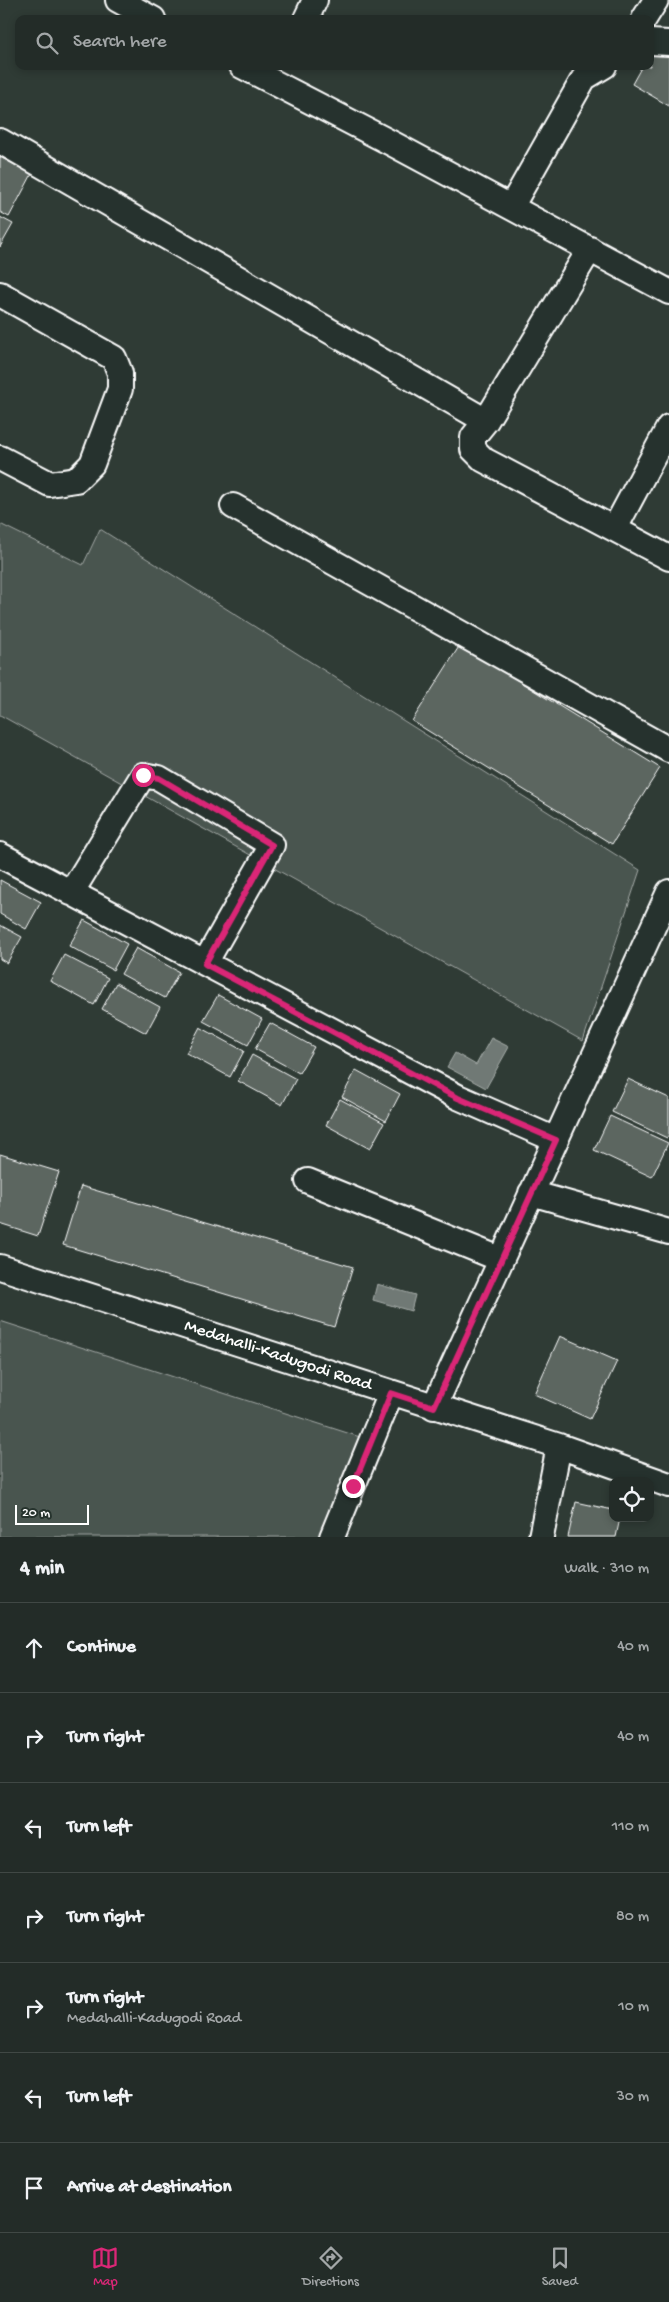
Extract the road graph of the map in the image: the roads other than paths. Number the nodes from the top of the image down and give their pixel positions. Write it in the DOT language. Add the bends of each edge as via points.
graph roads {
  1 [pos="118,0"];
  2 [pos="315,0"];
  3 [pos="656,0"];
  4 [pos="146,15"];
  5 [pos="308,15"];
  6 [pos="647,15"];
  7 [pos="654,42"];
  8 [pos="669,43"];
  9 [pos="260,70"];
  10 [pos="597,70"];
  11 [pos="277,74"];
  12 [pos="0,140"];
  13 [pos="511,207"];
  14 [pos="590,250"];
  15 [pos="669,292"];
  16 [pos="0,294"];
  17 [pos="486,421"];
  18 [pos="669,426"];
  19 [pos="0,458"];
  20 [pos="233,506"];
  21 [pos="616,528"];
  22 [pos="669,558"];
  23 [pos="669,750"];
  24 [pos="0,855"];
  25 [pos="70,893"];
  26 [pos="667,903"];
  27 [pos="205,964"];
  28 [pos="556,1140"];
  29 [pos="308,1181"];
  30 [pos="531,1193"];
  31 [pos="669,1232"];
  32 [pos="500,1259"];
  33 [pos="0,1267"];
  34 [pos="391,1393"];
  35 [pos="434,1407"];
  36 [pos="560,1446"];
  37 [pos="669,1485"];
  38 [pos="332,1537"];
  39 [pos="541,1537"];
  1 -- 4 [label="street"];
  2 -- 5 [label="street"];
  3 -- 6 [label="street"];
  7 -- 8 [label="street"];
  9 -- 11 [label="street"];
  10 -- 13 [label="street" via="584,78"];
  11 -- 13 [label="street" via="395,145"];
  12 -- 17 [label="street"];
  13 -- 14 [label="street"];
  14 -- 15 [label="street"];
  14 -- 17 [label="street"];
  16 -- 19 [label="street" via="114,358 121,380 92,464 76,480 50,484"];
  17 -- 21 [label="street" via="473,437 473,449 484,460"];
  18 -- 21 [label="street"];
  20 -- 23 [label="street"];
  21 -- 22 [label="street"];
  24 -- 25 [label="street"];
  25 -- 27 [label="street"];
  25 -- 27 [label="street" via="143,775 159,778 272,845"];
  26 -- 28 [label="street"];
  27 -- 28 [label="street" via="458,1098"];
  28 -- 30 [label="street"];
  29 -- 32 [label="street"];
  30 -- 31 [label="street"];
  30 -- 32 [label="street"];
  32 -- 35 [label="street"];
  33 -- 34 [label="street, Medahalli-Kadugodi Road"];
  34 -- 35 [label="street, Medahalli-Kadugodi Road"];
  34 -- 38 [label="street"];
  35 -- 36 [label="street, Medahalli-Kadugodi Road"];
  36 -- 37 [label="street, Medahalli-Kadugodi Road"];
  36 -- 39 [label="street"];
}
